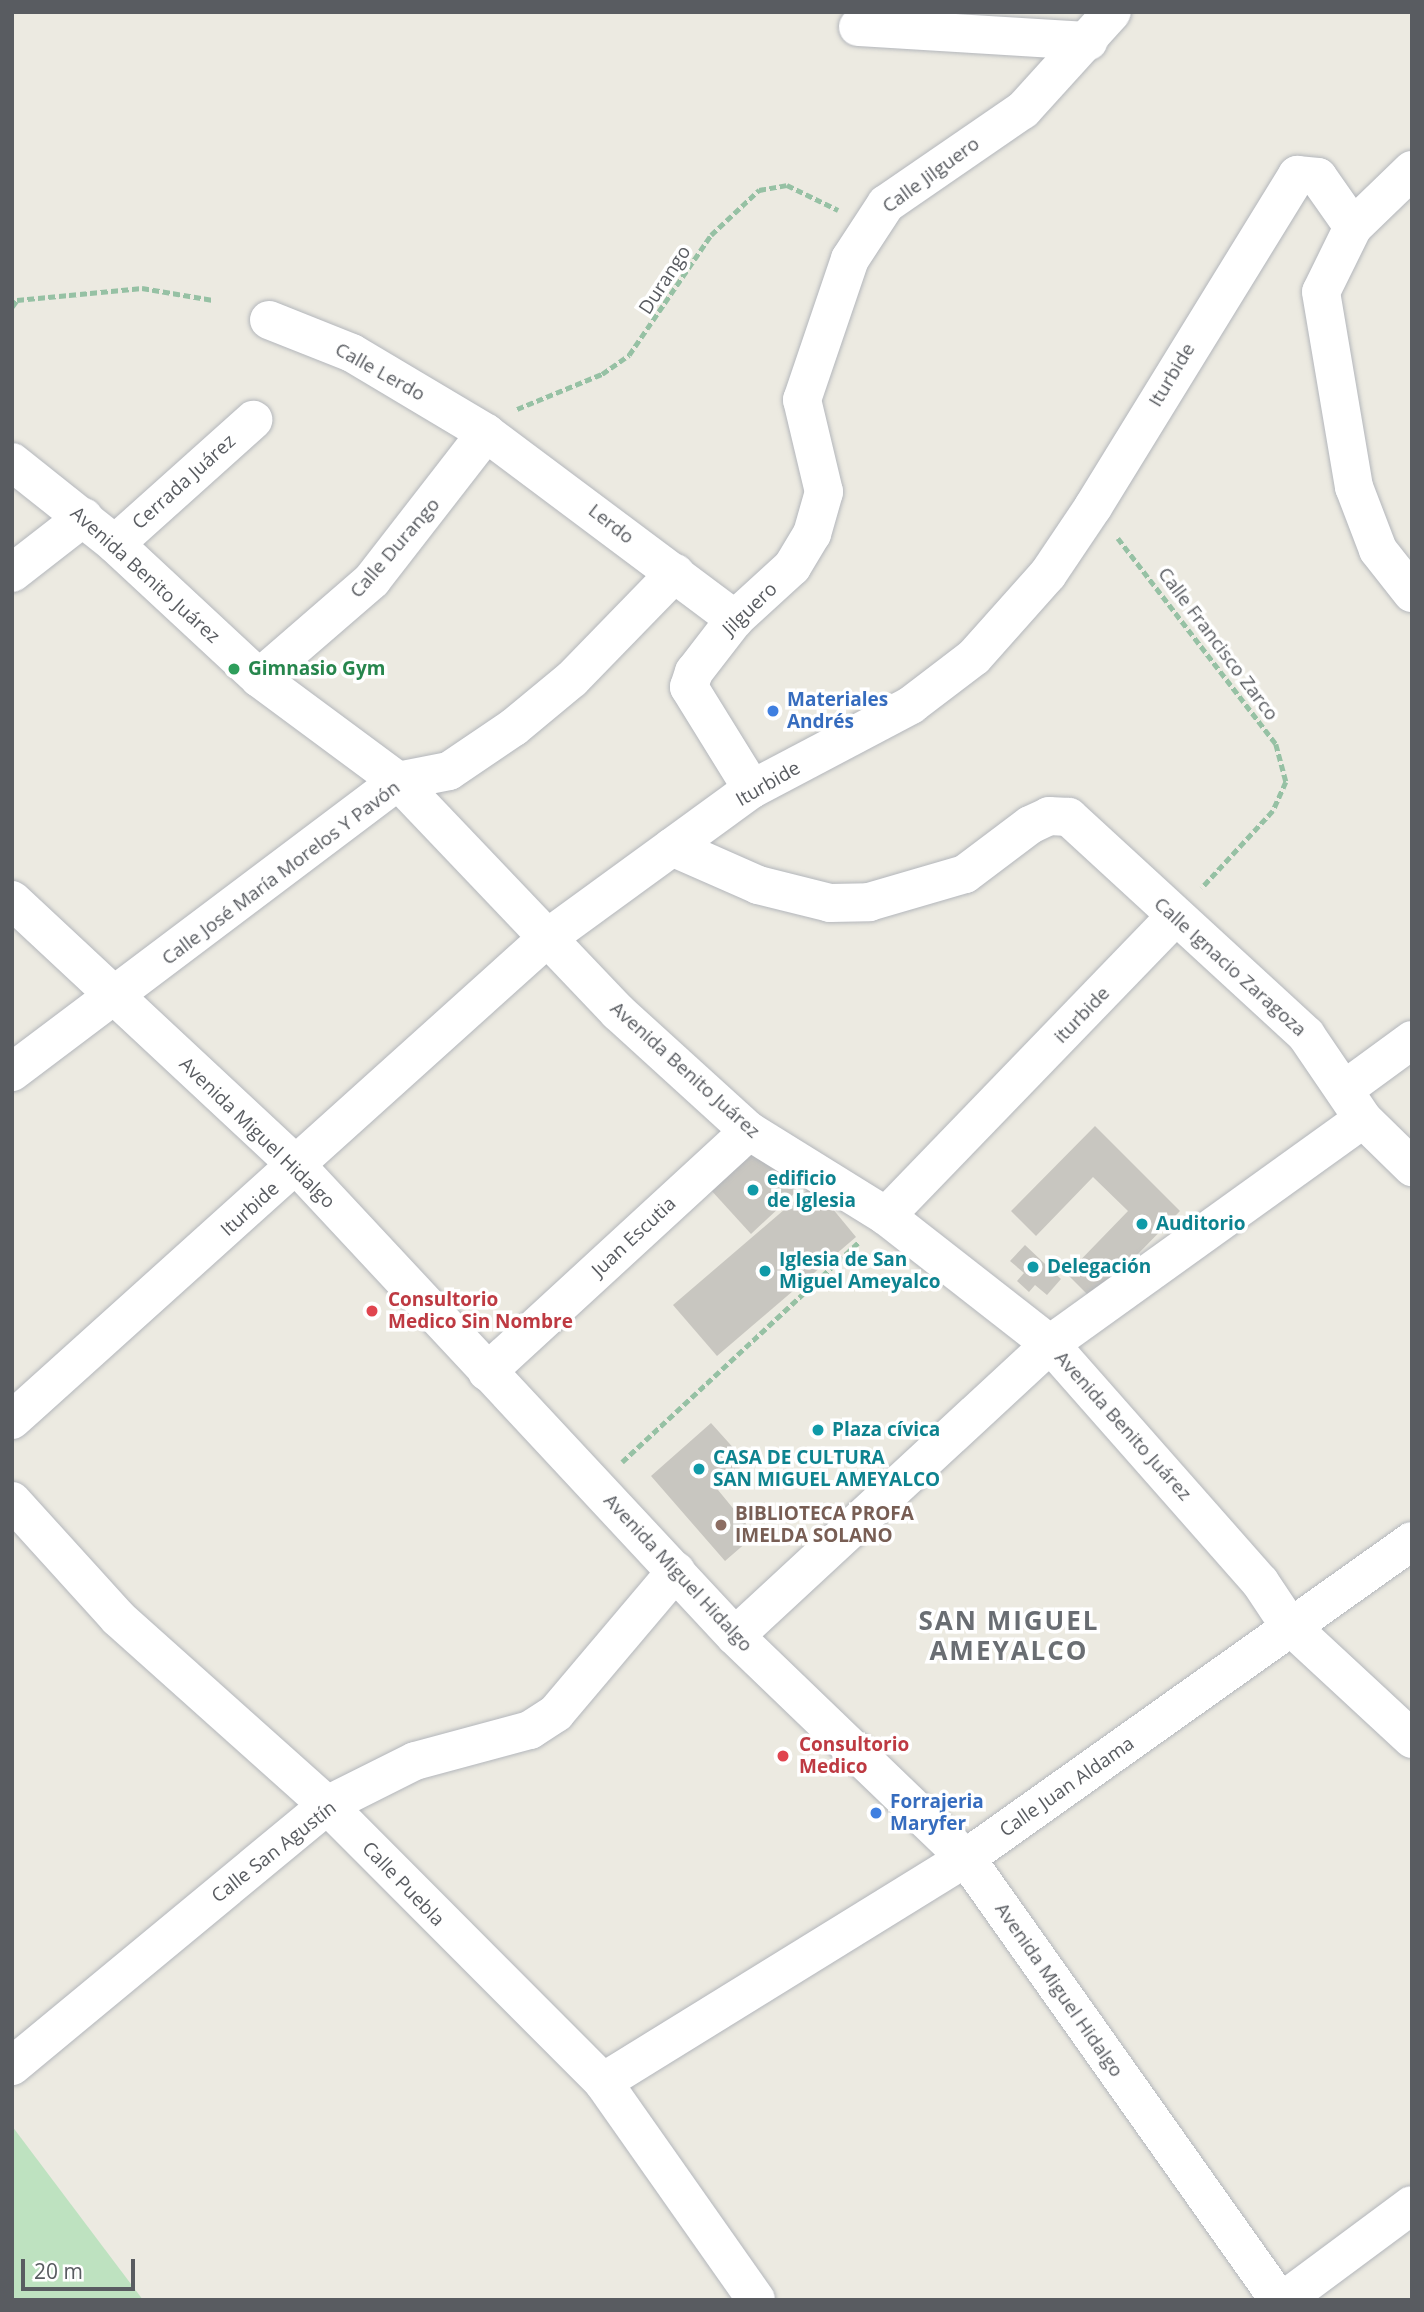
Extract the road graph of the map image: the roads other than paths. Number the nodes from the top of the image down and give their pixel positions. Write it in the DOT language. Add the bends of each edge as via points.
graph roads {
  1 [pos="858,27"];
  2 [pos="1100,27"];
  3 [pos="1412,170"];
  4 [pos="1353,227"];
  5 [pos="269,320"];
  6 [pos="803,417"];
  7 [pos="253,420"];
  8 [pos="486,433"];
  9 [pos="12,462"];
  10 [pos="84,517"];
  11 [pos="115,544"];
  12 [pos="12,573"];
  13 [pos="675,573"];
  14 [pos="1412,593"];
  15 [pos="734,619"];
  16 [pos="258,678"];
  17 [pos="398,782"];
  18 [pos="752,789"];
  19 [pos="672,847"];
  20 [pos="12,900"];
  21 [pos="1173,919"];
  22 [pos="546,939"];
  23 [pos="113,1000"];
  24 [pos="1412,1040"];
  25 [pos="12,1072"];
  26 [pos="1354,1104"];
  27 [pos="749,1131"];
  28 [pos="297,1167"];
  29 [pos="1412,1167"];
  30 [pos="886,1216"];
  31 [pos="1050,1344"];
  32 [pos="487,1372"];
  33 [pos="12,1420"];
  34 [pos="12,1501"];
  35 [pos="1412,1541"];
  36 [pos="677,1571"];
  37 [pos="1288,1624"];
  38 [pos="736,1636"];
  39 [pos="1412,1739"];
  40 [pos="327,1805"];
  41 [pos="966,1858"];
  42 [pos="12,2066"];
  43 [pos="603,2082"];
  44 [pos="1412,2205"];
  45 [pos="757,2300"];
  46 [pos="1279,2300"];
  47 [pos="1284,2300"];
  1 -- 2 [label="street"];
  2 -- 6 [label="street, Calle Jilguero" via="1023,110 886,204 867,226 807,379"];
  3 -- 4 [label="street"];
  4 -- 14 [label="street" via="1321,292 1322,325 1354,487 1378,550"];
  4 -- 18 [label="street, Iturbide" via="1318,177 1297,175 1048,574 974,657 911,705"];
  5 -- 8 [label="street, Calle Lerdo" via="352,353"];
  6 -- 15 [label="street, Jilguero" via="821,460 824,492 812,534 792,567"];
  7 -- 11 [label="street, Cerrada Juárez"];
  8 -- 13 [label="street, Lerdo"];
  8 -- 16 [label="street, Calle Durango" via="372,580"];
  9 -- 10 [label="street, Avenida Benito Juárez"];
  10 -- 11 [label="street, Avenida Benito Juárez"];
  10 -- 12 [label="street"];
  11 -- 16 [label="street, Avenida Benito Juárez"];
  13 -- 15 [label="street, Lerdo"];
  13 -- 17 [label="street, Calle José María Morelos Y Pavón" via="572,679 514,727 449,771"];
  15 -- 18 [label="street, Jilguero" via="694,672 690,687"];
  16 -- 17 [label="street, Avenida Benito Juárez"];
  17 -- 22 [label="street, Avenida Benito Juárez"];
  17 -- 23 [label="street, Calle José María Morelos Y Pavón"];
  18 -- 19 [label="street, Iturbide"];
  19 -- 21 [label="street, Calle Ignacio Zaragoza" via="758,885 830,903 869,902 965,874 1030,825 1049,816 1069,817 1093,833"];
  19 -- 22 [label="street, Iturbide"];
  20 -- 23 [label="street, Avenida Miguel Hidalgo"];
  21 -- 26 [label="street, Calle Ignacio Zaragoza" via="1306,1035"];
  21 -- 30 [label="street, iturbide"];
  22 -- 27 [label="street, Avenida Benito Juárez"];
  22 -- 28 [label="street, Iturbide"];
  23 -- 25 [label="street, Calle José María Morelos Y Pavón"];
  23 -- 28 [label="street, Avenida Miguel Hidalgo"];
  24 -- 26 [label="street"];
  26 -- 29 [label="street, Calle Ignacio Zaragoza"];
  26 -- 31 [label="street"];
  27 -- 30 [label="street, Avenida Benito Juárez"];
  27 -- 32 [label="street, Juan Escutia"];
  28 -- 32 [label="street, Avenida Miguel Hidalgo"];
  28 -- 33 [label="street, Iturbide"];
  30 -- 31 [label="street, Avenida Benito Juárez"];
  31 -- 37 [label="street, Avenida Benito Juárez" via="1260,1582"];
  31 -- 38 [label="street"];
  32 -- 36 [label="street, Avenida Miguel Hidalgo"];
  34 -- 40 [label="street, Calle Puebla" via="118,1618"];
  35 -- 37 [label="street, Calle Juan Aldama" via="1341,1597"];
  36 -- 38 [label="street, Avenida Miguel Hidalgo"];
  36 -- 40 [label="street, Calle San Agustín" via="556,1713 530,1730 415,1761"];
  37 -- 39 [label="street, Avenida Benito Juárez"];
  37 -- 41 [label="street, Calle Juan Aldama"];
  38 -- 41 [label="street, Avenida Miguel Hidalgo"];
  40 -- 42 [label="street, Calle San Agustín"];
  40 -- 43 [label="street, Calle Puebla"];
  41 -- 43 [label="street, Calle Juan Aldama"];
  41 -- 46 [label="street, Avenida Miguel Hidalgo"];
  43 -- 45 [label="street, Calle Puebla"];
  44 -- 47 [label="street"];
}
